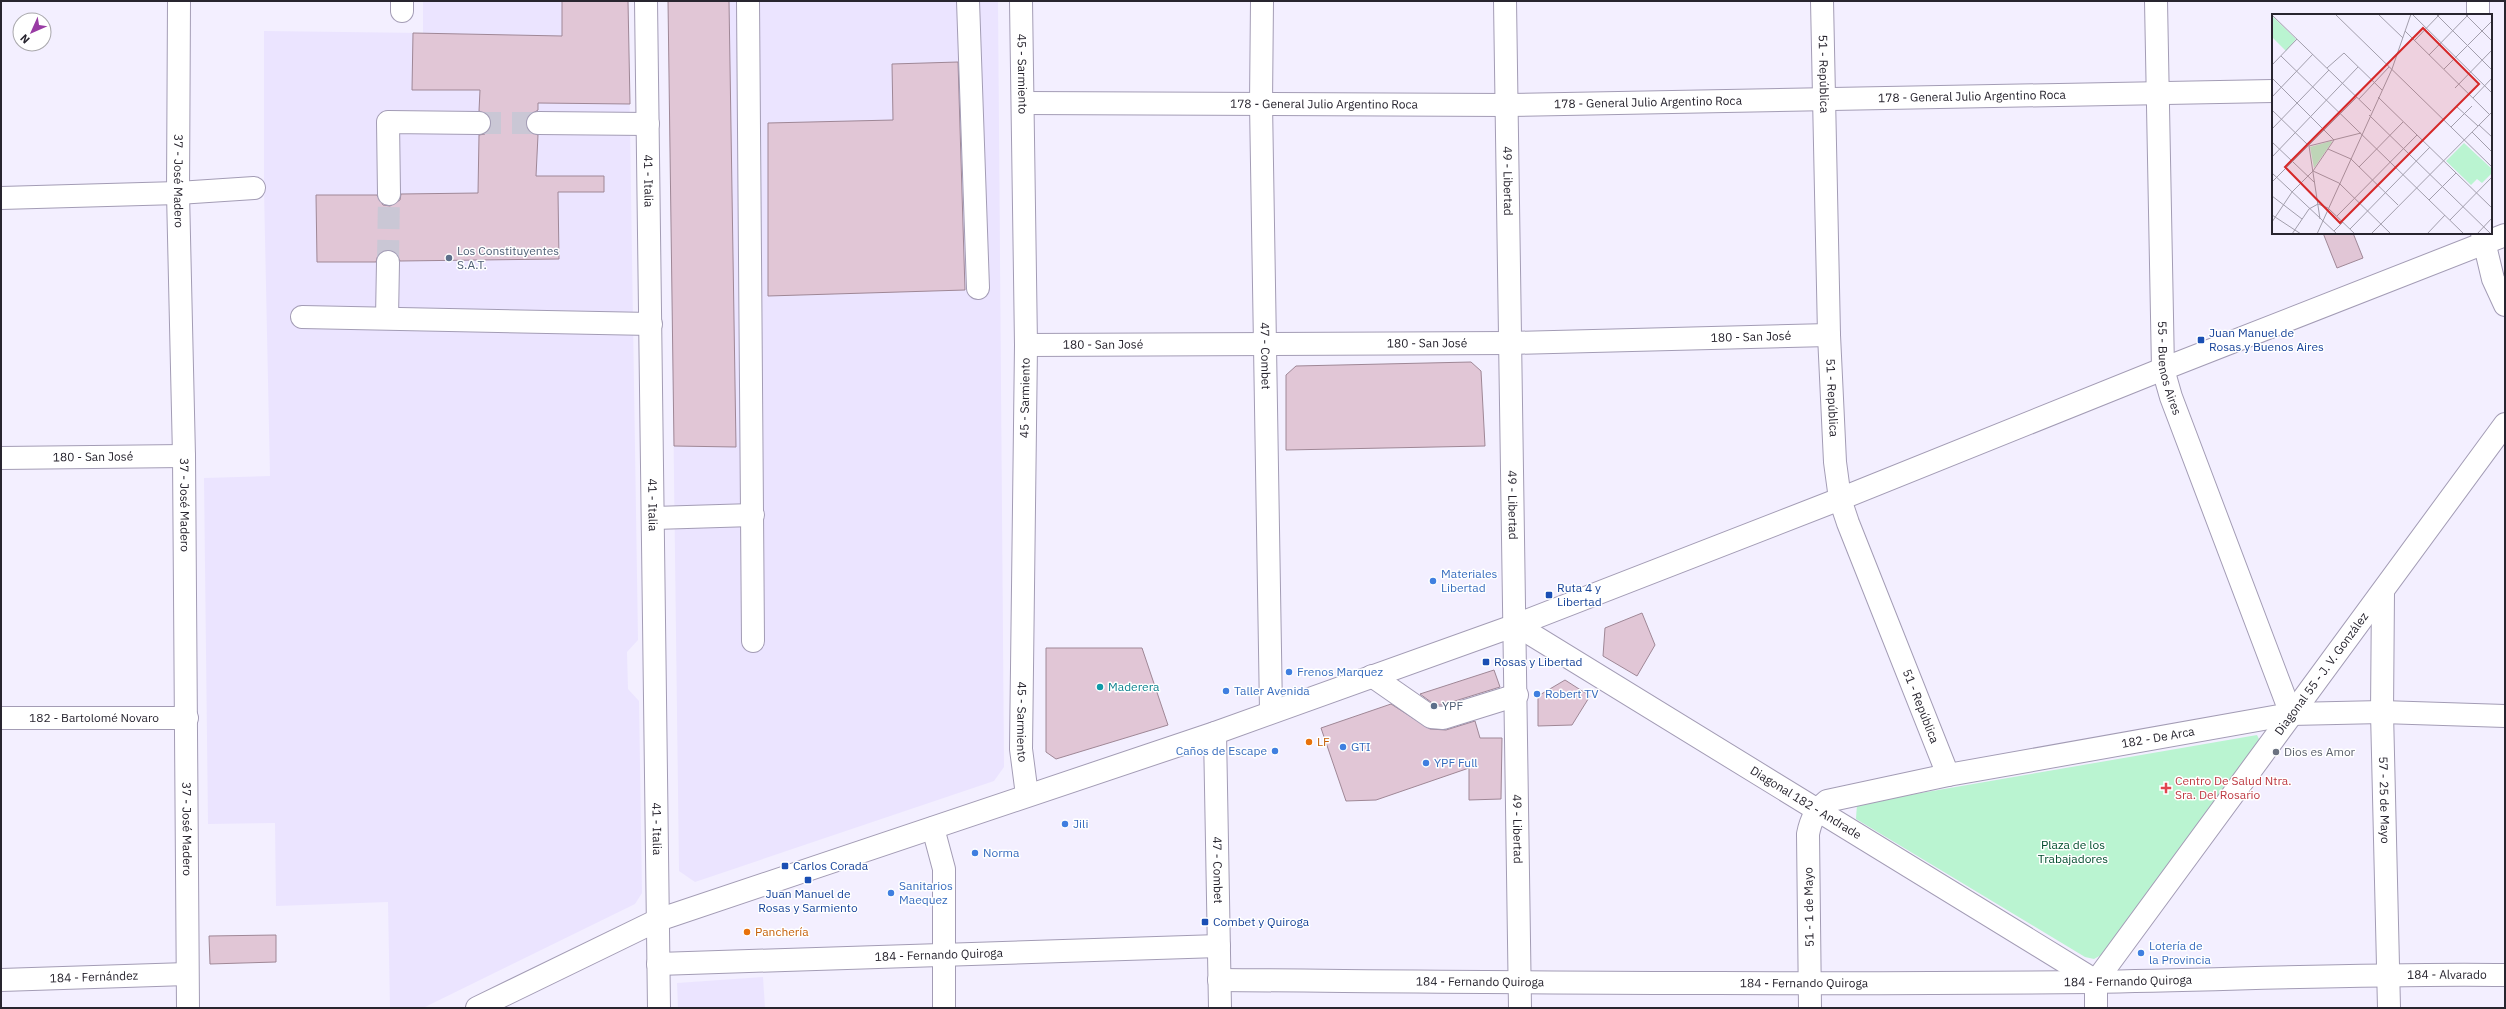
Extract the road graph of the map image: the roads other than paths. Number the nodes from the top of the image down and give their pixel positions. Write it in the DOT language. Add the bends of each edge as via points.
graph roads {
  1 [pos="179,1"];
  2 [pos="646,1"];
  3 [pos="748,1"];
  4 [pos="968,1"];
  5 [pos="1021,1"];
  6 [pos="1262,1"];
  7 [pos="1506,1"];
  8 [pos="1822,1"];
  9 [pos="2156,1"];
  10 [pos="2478,1"];
  11 [pos="2478,14"];
  12 [pos="2158,91"];
  13 [pos="2272,91"];
  14 [pos="1824,98"];
  15 [pos="1260,102"];
  16 [pos="1023,103"];
  17 [pos="1507,105"];
  18 [pos="479,123"];
  19 [pos="538,123"];
  20 [pos="648,124"];
  21 [pos="254,188"];
  22 [pos="178,193"];
  23 [pos="388,194"];
  24 [pos="1,198"];
  25 [pos="2505,235"];
  26 [pos="2483,238"];
  27 [pos="388,262"];
  28 [pos="978,288"];
  29 [pos="2505,304"];
  30 [pos="302,317"];
  31 [pos="387,318"];
  32 [pos="651,324"];
  33 [pos="1829,335"];
  34 [pos="1511,343"];
  35 [pos="1026,345"];
  36 [pos="1265,345"];
  37 [pos="2163,369"];
  38 [pos="2505,424"];
  39 [pos="184,456"];
  40 [pos="1,458"];
  41 [pos="1840,499"];
  42 [pos="753,515"];
  43 [pos="654,518"];
  44 [pos="2383,592"];
  45 [pos="1516,625"];
  46 [pos="753,641"];
  47 [pos="1372,676"];
  48 [pos="1517,695"];
  49 [pos="1271,711"];
  50 [pos="2382,712"];
  51 [pos="2291,714"];
  52 [pos="2505,716"];
  53 [pos="1,718"];
  54 [pos="187,718"];
  55 [pos="1215,733"];
  56 [pos="1948,775"];
  57 [pos="1027,795"];
  58 [pos="1817,809"];
  59 [pos="933,828"];
  60 [pos="658,920"];
  61 [pos="1219,946"];
  62 [pos="944,954"];
  63 [pos="658,964"];
  64 [pos="187,974"];
  65 [pos="2388,974"];
  66 [pos="2505,975"];
  67 [pos="1,980"];
  68 [pos="1219,980"];
  69 [pos="1519,982"];
  70 [pos="2096,982"];
  71 [pos="1810,984"];
  72 [pos="188,1008"];
  73 [pos="476,1008"];
  74 [pos="659,1008"];
  75 [pos="944,1008"];
  76 [pos="1220,1008"];
  77 [pos="1520,1008"];
  78 [pos="1810,1008"];
  79 [pos="2096,1008"];
  80 [pos="2389,1008"];
  1 -- 22 [label="street, 37 - José Madero"];
  2 -- 20 [label="street, 41 - Italia"];
  3 -- 42 [label="street"];
  4 -- 28 [label="street"];
  5 -- 16 [label="street, 45 - Sarmiento"];
  6 -- 15 [label="street, 47 - Combet"];
  7 -- 17 [label="street, 49 - Libertad"];
  8 -- 14 [label="street, 51 - República"];
  9 -- 12 [label="street, 55 - Buenos Aires"];
  10 -- 11 [label="street"];
  12 -- 13 [label="street, 178 - General Julio Argentino Roca"];
  12 -- 14 [label="street, 178 - General Julio Argentino Roca"];
  12 -- 37 [label="street, 55 - Buenos Aires"];
  14 -- 17 [label="street, 178 - General Julio Argentino Roca"];
  14 -- 33 [label="street, 51 - República"];
  15 -- 16 [label="street, 178 - General Julio Argentino Roca"];
  15 -- 17 [label="street, 178 - General Julio Argentino Roca"];
  15 -- 36 [label="street, 47 - Combet"];
  16 -- 35 [label="street, 45 - Sarmiento"];
  17 -- 34 [label="street, 49 - Libertad"];
  18 -- 23 [label="street" via="388,122"];
  19 -- 20 [label="street"];
  20 -- 32 [label="street, 41 - Italia"];
  21 -- 22 [label="street"];
  22 -- 24 [label="street"];
  22 -- 39 [label="street, 37 - José Madero"];
  25 -- 26 [label="street"];
  26 -- 29 [label="street" via="2493,279"];
  26 -- 37 [label="street"];
  27 -- 31 [label="street"];
  30 -- 31 [label="street"];
  31 -- 32 [label="street"];
  32 -- 43 [label="street, 41 - Italia"];
  33 -- 34 [label="street, 180 - San José"];
  33 -- 41 [label="street, 51 - República" via="1835,462"];
  34 -- 36 [label="street, 180 - San José"];
  34 -- 45 [label="street, 49 - Libertad"];
  35 -- 36 [label="street, 180 - San José"];
  35 -- 57 [label="street, 45 - Sarmiento" via="1021,749"];
  36 -- 49 [label="street, 47 - Combet"];
  37 -- 41 [label="street"];
  37 -- 51 [label="street, 55 - Buenos Aires" via="2170,397"];
  38 -- 44 [label="street, Diagonal 55 - J. V. González"];
  39 -- 40 [label="street, 180 - San José"];
  39 -- 54 [label="street, 37 - José Madero"];
  41 -- 45 [label="street"];
  41 -- 56 [label="street, 51 - República"];
  42 -- 43 [label="street"];
  42 -- 46 [label="street"];
  43 -- 60 [label="street, 41 - Italia"];
  44 -- 50 [label="street, 57 - 25 de Mayo"];
  44 -- 51 [label="street, Diagonal 55 - J. V. González"];
  45 -- 47 [label="street"];
  45 -- 48 [label="street, 49 - Libertad"];
  45 -- 58 [label="street, Diagonal 182 - Andrade"];
  47 -- 48 [label="street" via="1431,717 1443,718"];
  47 -- 49 [label="street"];
  48 -- 69 [label="street, 49 - Libertad"];
  49 -- 55 [label="street"];
  50 -- 51 [label="street, 182 - De Arca"];
  50 -- 52 [label="street, 182 - De Arca"];
  50 -- 65 [label="street, 57 - 25 de Mayo"];
  51 -- 56 [label="street, 182 - De Arca"];
  51 -- 70 [label="street, Diagonal 55 - J. V. González"];
  53 -- 54 [label="street, 182 - Bartolomé Novaro"];
  54 -- 64 [label="street, 37 - José Madero"];
  55 -- 57 [label="street"];
  55 -- 61 [label="street, 47 - Combet"];
  56 -- 58 [label="street, 182 - De Arca" via="1841,797 1827,801"];
  57 -- 59 [label="street"];
  58 -- 70 [label="street, Diagonal 182 - Andrade"];
  58 -- 71 [label="street, 51 - 1 de Mayo" via="1810,822 1808,834"];
  59 -- 60 [label="street"];
  59 -- 62 [label="street" via="944,869"];
  60 -- 63 [label="street, 41 - Italia"];
  60 -- 73 [label="street"];
  61 -- 62 [label="street, 184 - Fernando Quiroga"];
  61 -- 68 [label="street, 47 - Combet"];
  62 -- 63 [label="street, 184 - Fernando Quiroga"];
  62 -- 75 [label="street"];
  63 -- 74 [label="street, 41 - Italia"];
  64 -- 67 [label="street, 184 - Fernández"];
  64 -- 72 [label="street, 37 - José Madero"];
  65 -- 66 [label="street, 184 - Alvarado"];
  65 -- 70 [label="street, 184 - Fernando Quiroga"];
  65 -- 80 [label="street, 57 - 25 de Mayo"];
  68 -- 69 [label="street, 184 - Fernando Quiroga"];
  68 -- 76 [label="street, 47 - Combet"];
  69 -- 71 [label="street, 184 - Fernando Quiroga"];
  69 -- 77 [label="street, 49 - Libertad"];
  70 -- 71 [label="street, 184 - Fernando Quiroga"];
  70 -- 79 [label="street"];
  71 -- 78 [label="street, 51 - 1 de Mayo"];
}
